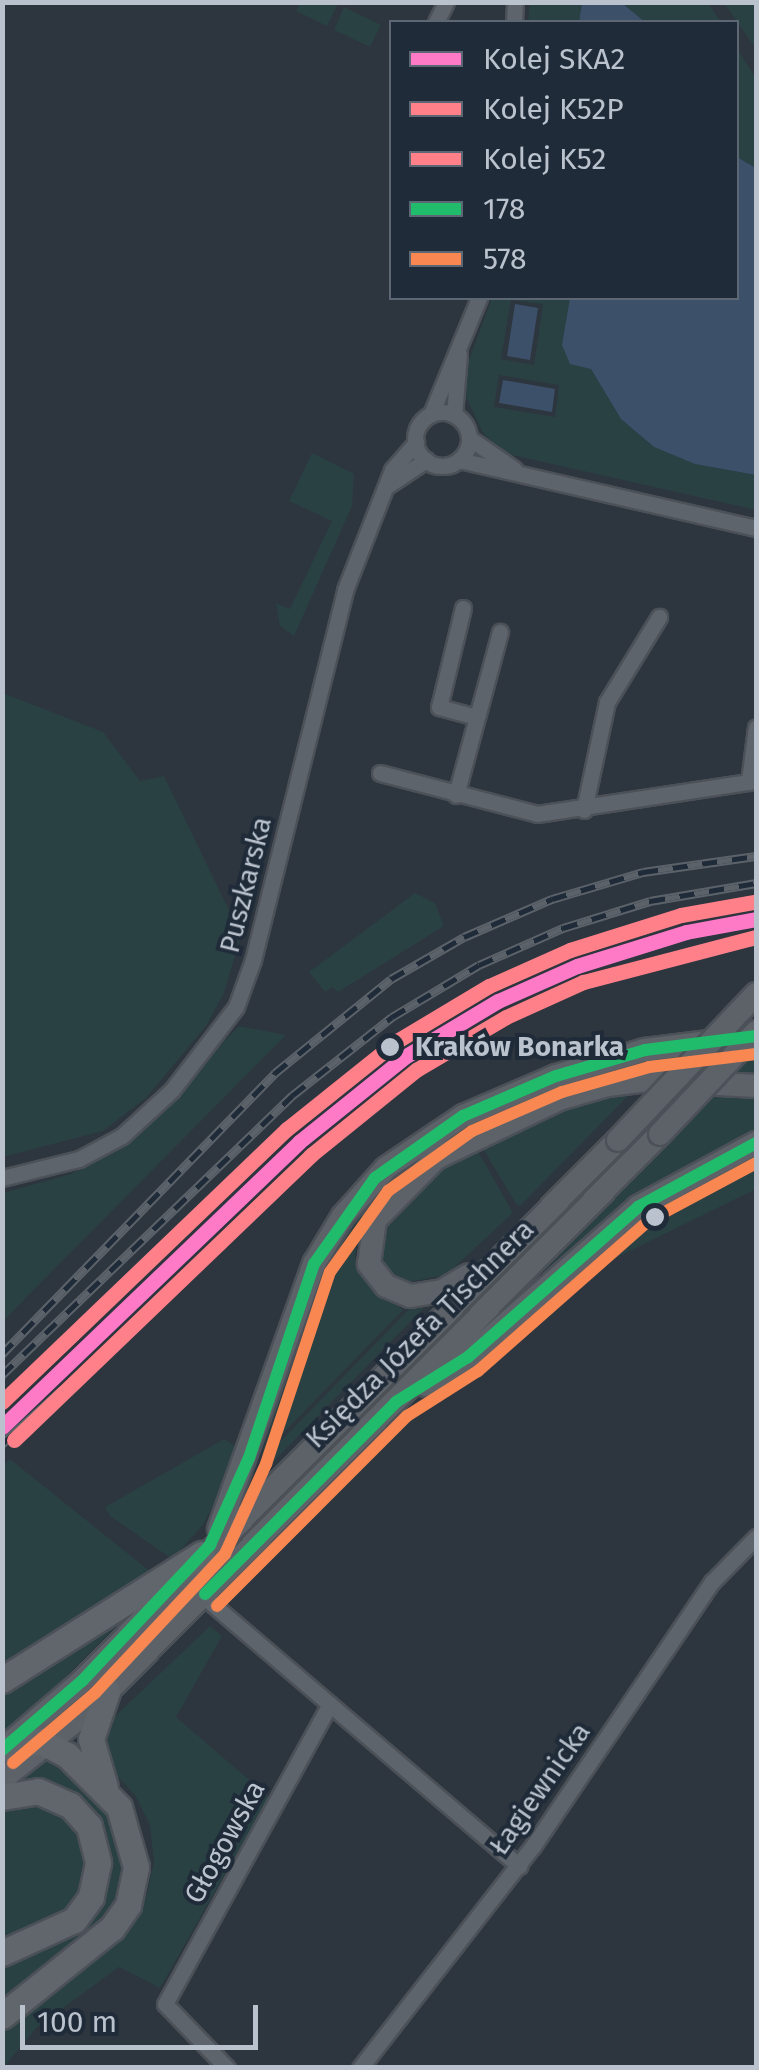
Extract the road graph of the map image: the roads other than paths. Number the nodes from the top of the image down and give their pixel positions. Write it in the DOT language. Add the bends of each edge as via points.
graph roads {
  1 [pos="478,300"];
  2 [pos="459,350"];
  3 [pos="432,414"];
  4 [pos="454,415"];
  5 [pos="469,438"];
  6 [pos="416,442"];
  7 [pos="426,460"];
  8 [pos="460,460"];
  9 [pos="518,471"];
  10 [pos="388,486"];
  11 [pos="756,528"];
  12 [pos="463,608"];
  13 [pos="659,617"];
  14 [pos="500,632"];
  15 [pos="477,716"];
  16 [pos="756,727"];
  17 [pos="380,773"];
  18 [pos="753,782"];
  19 [pos="456,795"];
  20 [pos="584,810"];
  21 [pos="756,994"];
  22 [pos="756,1034"];
  23 [pos="756,1086"];
  24 [pos="756,1143"];
  25 [pos="2,1178"];
  26 [pos="510,1250"];
  27 [pos="396,1402"];
  28 [pos="756,1536"];
  29 [pos="206,1550"];
  30 [pos="203,1596"];
  31 [pos="2,1680"];
  32 [pos="107,1692"];
  33 [pos="330,1704"];
  34 [pos="51,1744"];
  35 [pos="3,1749"];
  36 [pos="2,1779"];
  37 [pos="106,1791"];
  38 [pos="2,1797"];
  39 [pos="519,1866"];
  40 [pos="2,1953"];
  41 [pos="2,2016"];
  42 [pos="227,2068"];
  43 [pos="360,2068"];
  1 -- 2 [label="street"];
  2 -- 3 [label="street"];
  2 -- 4 [label="street"];
  3 -- 4 [label="street"];
  3 -- 6 [label="street" via="418,428"];
  4 -- 5 [label="street"];
  5 -- 8 [label="street"];
  5 -- 9 [label="street"];
  6 -- 7 [label="street"];
  6 -- 10 [label="street, Puszkarska" via="395,464"];
  7 -- 8 [label="street" via="446,466"];
  7 -- 10 [label="street"];
  8 -- 9 [label="street"];
  9 -- 11 [label="street"];
  10 -- 25 [label="street, Puszkarska" via="345,590 262,928 236,1007 134,1127 80,1159"];
  12 -- 15 [label="street" via="438,706"];
  13 -- 20 [label="street" via="607,702"];
  14 -- 15 [label="street"];
  15 -- 19 [label="street"];
  16 -- 18 [label="street"];
  17 -- 19 [label="street"];
  18 -- 20 [label="street"];
  19 -- 20 [label="street" via="538,814"];
  21 -- 26 [label="main road, Księdza Józefa Tischnera, bridge"];
  22 -- 27 [label="main road, Księdza Józefa Tischnera, bridge"];
  22 -- 29 [label="main road, Księdza Józefa Tischnera" via="644,1050 556,1076 463,1116 402,1154 353,1202 314,1264 258,1429"];
  23 -- 26 [label="main road" via="646,1080 559,1098 472,1136 424,1167 382,1209 366,1248 379,1280 417,1296 442,1291"];
  24 -- 27 [label="main road" via="638,1207 468,1357"];
  26 -- 29 [label="main road, Księdza Józefa Tischnera"];
  27 -- 30 [label="main road, Księdza Józefa Tischnera"];
  28 -- 39 [label="street, Łagiewnicka" via="712,1582"];
  29 -- 31 [label="main road"];
  29 -- 35 [label="main road, Księdza Józefa Tischnera" via="82,1681"];
  30 -- 32 [label="main road, Księdza Józefa Tischnera"];
  30 -- 33 [label="street"];
  32 -- 34 [label="main road, Księdza Józefa Tischnera"];
  32 -- 37 [label="main road" via="91,1740"];
  33 -- 39 [label="street"];
  33 -- 42 [label="street, Głogowska" via="165,2004"];
  34 -- 35 [label="main road"];
  34 -- 36 [label="main road, Księdza Józefa Tischnera"];
  34 -- 37 [label="main road"];
  37 -- 41 [label="main road" via="135,1850 128,1904 94,1944"];
  38 -- 40 [label="main road" via="38,1791 70,1805 93,1834 98,1863 90,1897 74,1920"];
  39 -- 43 [label="street, Łagiewnicka"];
}
